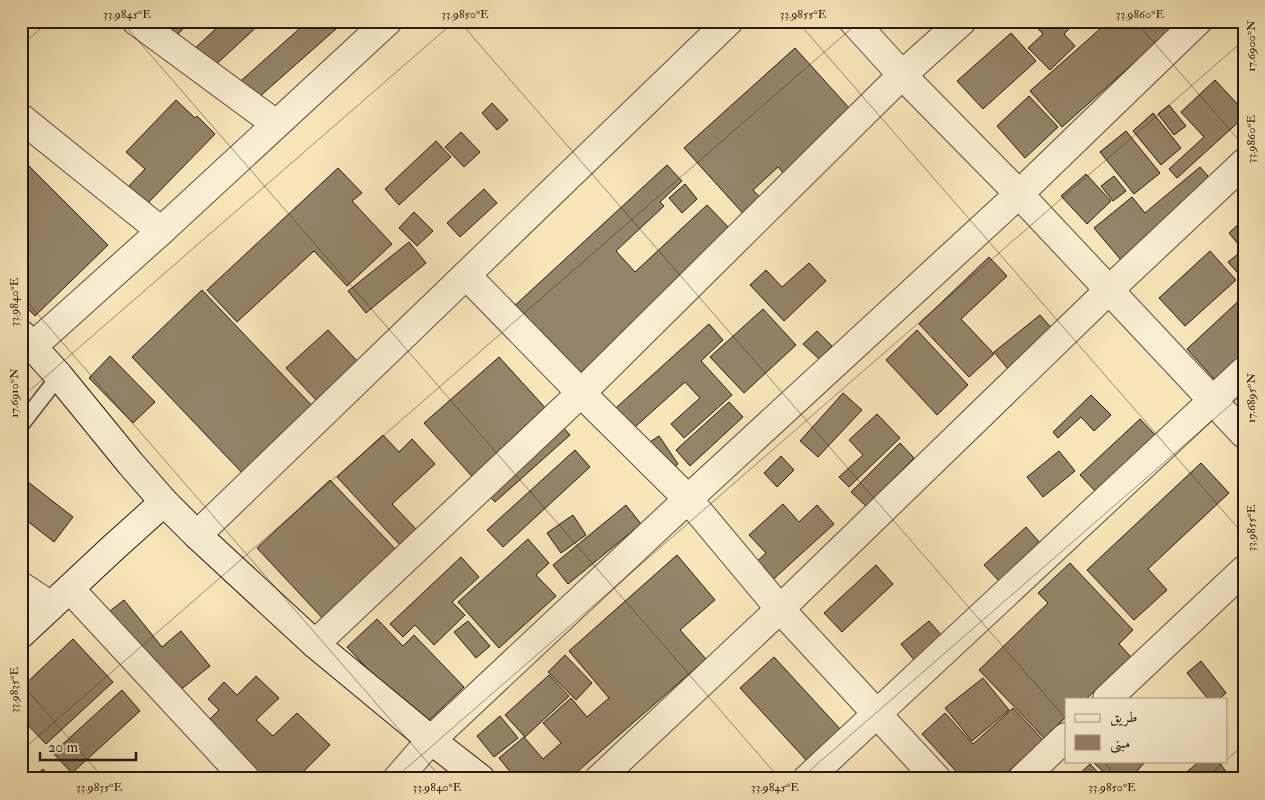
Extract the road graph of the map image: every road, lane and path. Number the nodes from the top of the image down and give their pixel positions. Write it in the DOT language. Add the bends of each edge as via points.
graph roads {
  1 [pos="136,21"];
  2 [pos="388,21"];
  3 [pos="729,21"];
  4 [pos="853,21"];
  5 [pos="962,21"];
  6 [pos="1198,21"];
  7 [pos="902,75"];
  8 [pos="21,118"];
  9 [pos="276,124"];
  10 [pos="1244,163"];
  11 [pos="1019,194"];
  12 [pos="161,231"];
  13 [pos="467,276"];
  14 [pos="1109,290"];
  15 [pos="27,340"];
  16 [pos="1244,370"];
  17 [pos="59,376"];
  18 [pos="581,393"];
  19 [pos="1212,401"];
  20 [pos="21,425"];
  21 [pos="1244,434"];
  22 [pos="688,499"];
  23 [pos="164,502"];
  24 [pos="198,535"];
  25 [pos="1244,570"];
  26 [pos="21,586"];
  27 [pos="60,598"];
  28 [pos="780,609"];
  29 [pos="21,634"];
  30 [pos="314,644"];
  31 [pos="1108,698"];
  32 [pos="876,714"];
  33 [pos="1065,738"];
  34 [pos="431,740"];
  35 [pos="246,779"];
  36 [pos="396,779"];
  37 [pos="481,779"];
  38 [pos="599,779"];
  39 [pos="807,779"];
  40 [pos="937,779"];
  41 [pos="1022,779"];
  1 -- 9 [label="street"];
  2 -- 9 [label="street"];
  3 -- 13 [label="street"];
  4 -- 7 [label="street"];
  5 -- 7 [label="street"];
  6 -- 11 [label="street"];
  7 -- 11 [label="street"];
  7 -- 18 [label="street"];
  8 -- 12 [label="street"];
  9 -- 12 [label="street"];
  10 -- 14 [label="street"];
  11 -- 14 [label="street"];
  11 -- 22 [label="street"];
  12 -- 15 [label="street"];
  13 -- 18 [label="street"];
  13 -- 24 [label="street"];
  14 -- 19 [label="street"];
  14 -- 28 [label="street"];
  15 -- 17 [label="street"];
  16 -- 19 [label="street"];
  17 -- 20 [label="lane"];
  17 -- 23 [label="street"];
  18 -- 22 [label="street"];
  18 -- 30 [label="street"];
  19 -- 21 [label="street"];
  19 -- 32 [label="street"];
  22 -- 28 [label="street"];
  22 -- 34 [label="street"];
  23 -- 24 [label="street"];
  23 -- 27 [label="street"];
  24 -- 30 [label="street"];
  25 -- 31 [label="street"];
  26 -- 27 [label="street"];
  27 -- 29 [label="street"];
  27 -- 35 [label="street"];
  28 -- 32 [label="street"];
  28 -- 38 [label="street"];
  30 -- 34 [label="street"];
  32 -- 39 [label="street"];
  32 -- 40 [label="street"];
  33 -- 41 [label="street"];
  34 -- 36 [label="street"];
  34 -- 37 [label="street"];
}
